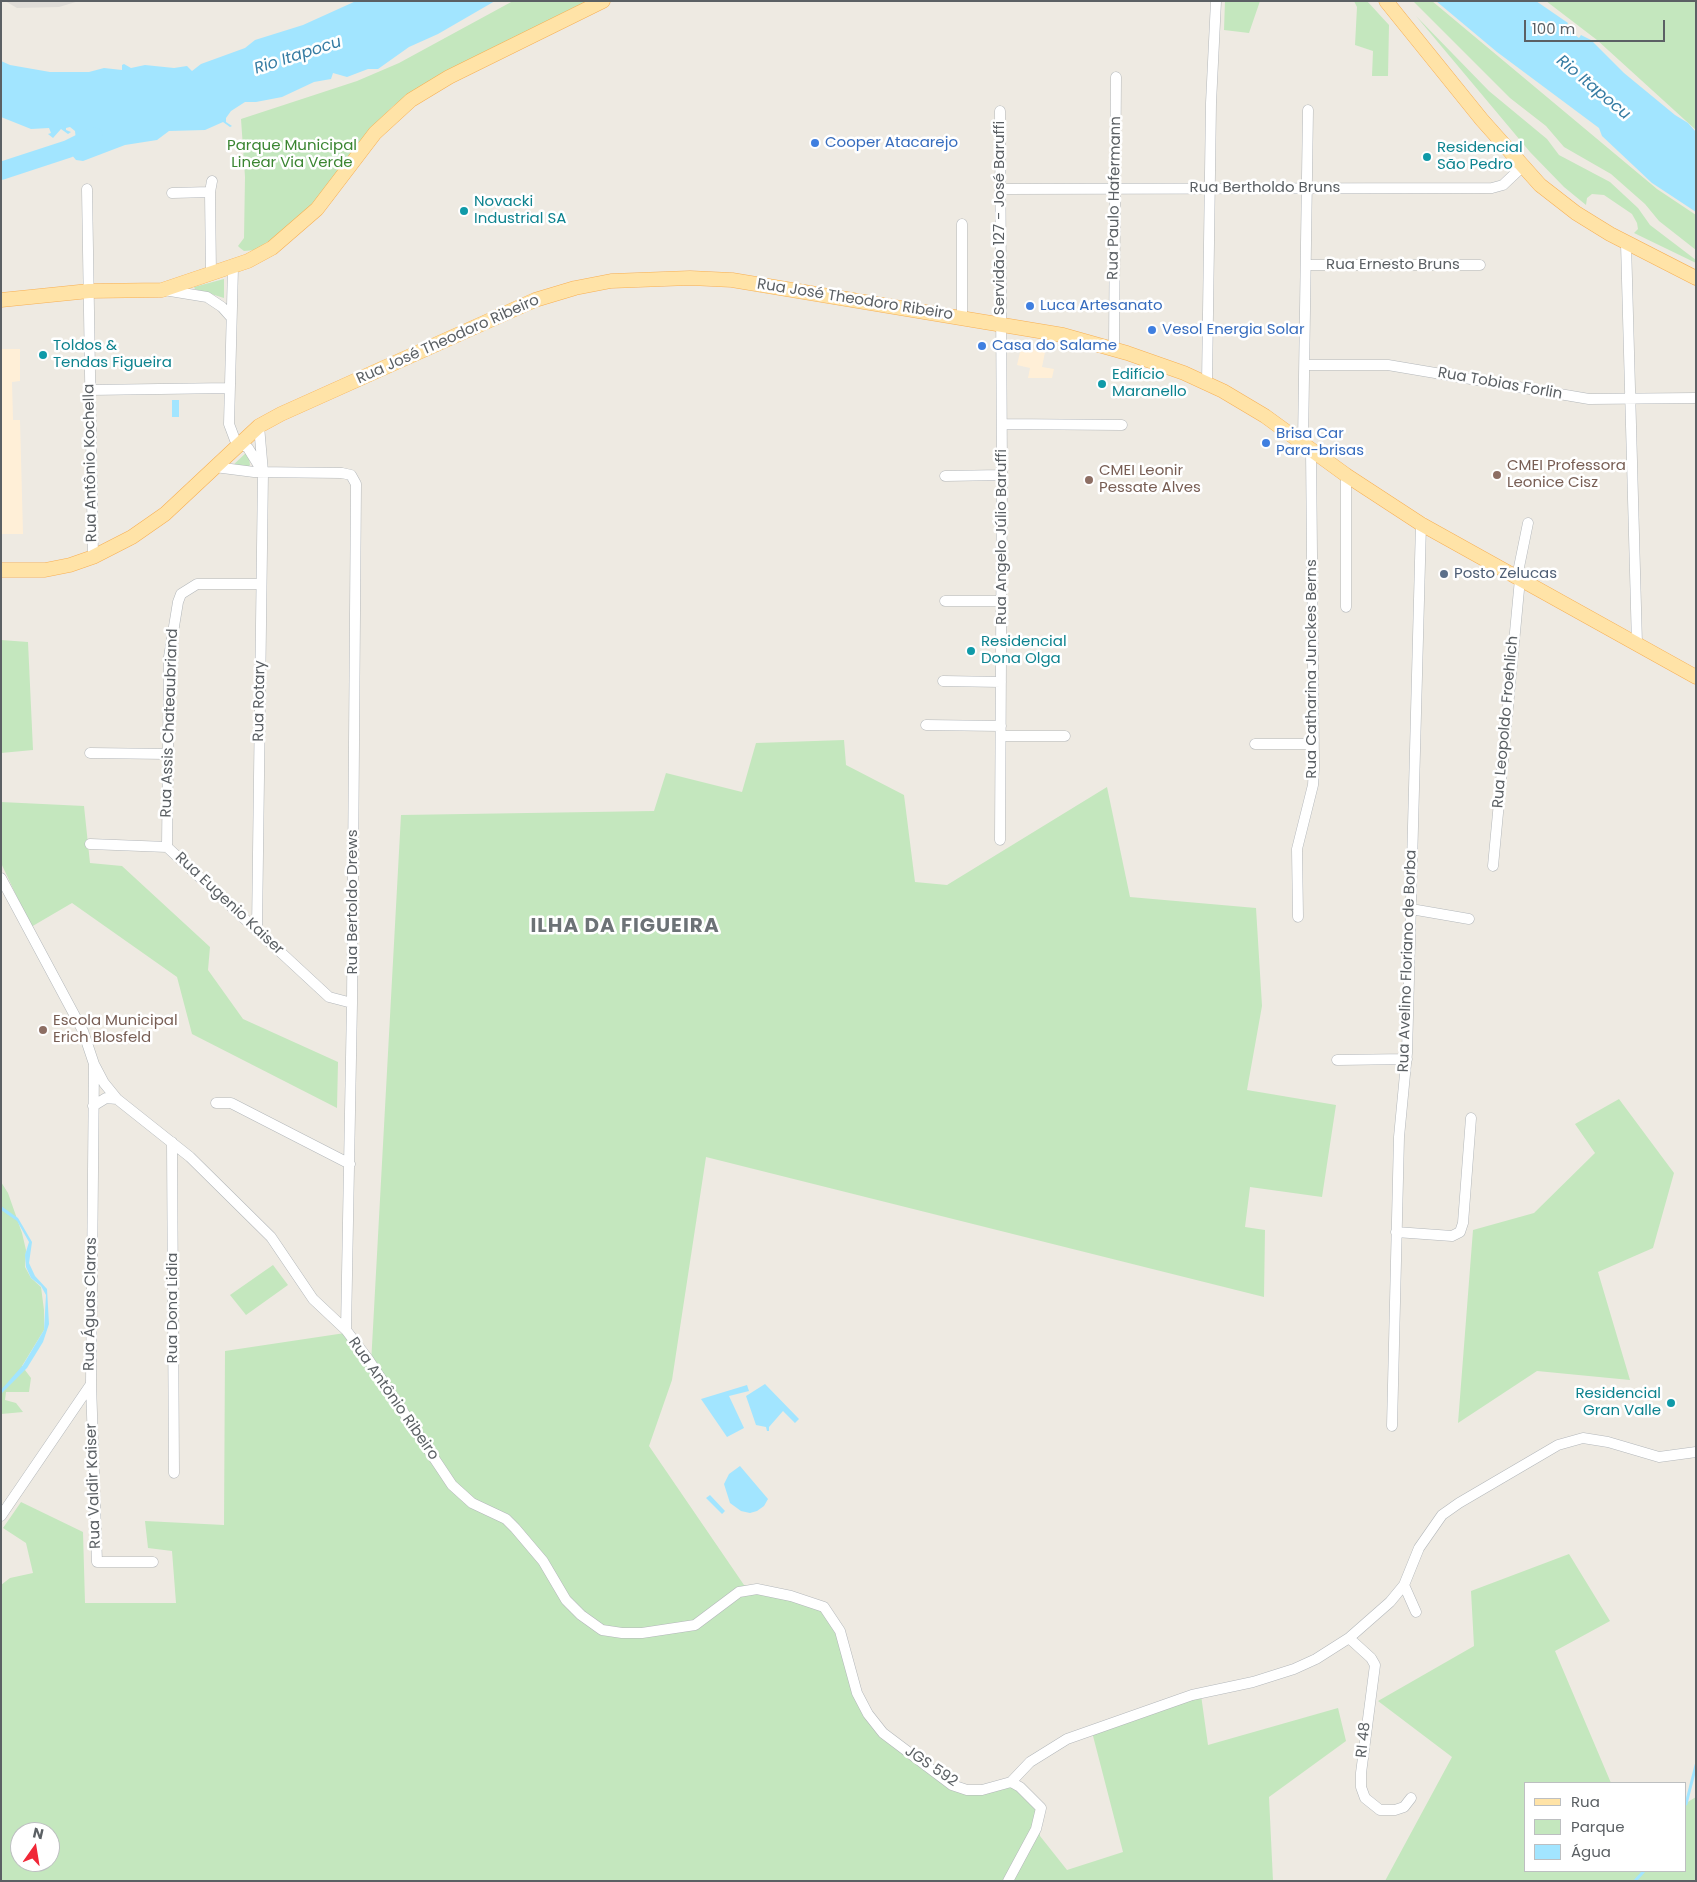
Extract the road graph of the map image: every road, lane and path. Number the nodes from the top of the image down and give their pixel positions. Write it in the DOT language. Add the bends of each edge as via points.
graph roads {
  1 [pos="603,1"];
  2 [pos="1216,1"];
  3 [pos="1386,1"];
  4 [pos="1116,77"];
  5 [pos="1308,110"];
  6 [pos="1000,112"];
  7 [pos="1522,167"];
  8 [pos="212,181"];
  9 [pos="1210,188"];
  10 [pos="1307,188"];
  11 [pos="87,189"];
  12 [pos="1000,189"];
  13 [pos="1115,189"];
  14 [pos="172,192"];
  15 [pos="210,192"];
  16 [pos="962,224"];
  17 [pos="1626,243"];
  18 [pos="1480,265"];
  19 [pos="1306,266"];
  20 [pos="233,267"];
  21 [pos="211,274"];
  22 [pos="1696,278"];
  23 [pos="162,290"];
  24 [pos="89,291"];
  25 [pos="1,300"];
  26 [pos="230,316"];
  27 [pos="962,317"];
  28 [pos="1001,324"];
  29 [pos="1114,348"];
  30 [pos="1305,365"];
  31 [pos="1207,383"];
  32 [pos="229,388"];
  33 [pos="90,390"];
  34 [pos="1696,398"];
  35 [pos="1631,399"];
  36 [pos="1002,424"];
  37 [pos="1122,425"];
  38 [pos="259,426"];
  39 [pos="239,444"];
  40 [pos="1307,446"];
  41 [pos="215,467"];
  42 [pos="263,472"];
  43 [pos="1002,475"];
  44 [pos="1346,475"];
  45 [pos="945,476"];
  46 [pos="1528,522"];
  47 [pos="1421,524"];
  48 [pos="93,557"];
  49 [pos="1,570"];
  50 [pos="1518,578"];
  51 [pos="262,584"];
  52 [pos="945,601"];
  53 [pos="1002,601"];
  54 [pos="1346,608"];
  55 [pos="1637,644"];
  56 [pos="1696,677"];
  57 [pos="943,682"];
  58 [pos="1001,682"];
  59 [pos="926,725"];
  60 [pos="1001,731"];
  61 [pos="1065,736"];
  62 [pos="1255,744"];
  63 [pos="1313,744"];
  64 [pos="90,753"];
  65 [pos="168,754"];
  66 [pos="1000,840"];
  67 [pos="90,844"];
  68 [pos="167,847"];
  69 [pos="1493,866"];
  70 [pos="2,882"];
  71 [pos="1411,910"];
  72 [pos="1298,917"];
  73 [pos="1469,919"];
  74 [pos="257,929"];
  75 [pos="352,1003"];
  76 [pos="1407,1059"];
  77 [pos="1337,1060"];
  78 [pos="94,1064"];
  79 [pos="117,1099"];
  80 [pos="216,1103"];
  81 [pos="93,1106"];
  82 [pos="1471,1118"];
  83 [pos="172,1142"];
  84 [pos="350,1164"];
  85 [pos="1396,1232"];
  86 [pos="346,1330"];
  87 [pos="90,1384"];
  88 [pos="1392,1426"];
  89 [pos="1696,1452"];
  90 [pos="174,1473"];
  91 [pos="1,1516"];
  92 [pos="153,1562"];
  93 [pos="1404,1585"];
  94 [pos="728,1599"];
  95 [pos="1416,1612"];
  96 [pos="1349,1638"];
  97 [pos="1011,1782"];
  98 [pos="1411,1798"];
  99 [pos="1008,1881"];
  1 -- 20 [label="main road" via="449,77 411,100 375,133 333,190 296,229 272,248"];
  2 -- 9 [label="street"];
  3 -- 7 [label="main road"];
  4 -- 13 [label="street, Rua Paulo Hafermann"];
  5 -- 10 [label="street, Rua Catharina Junckes Berns"];
  6 -- 12 [label="street, Servidão 127 - José Baruffi"];
  7 -- 10 [label="street, Rua Bertholdo Bruns" via="1503,185 1492,188"];
  7 -- 17 [label="main road" via="1563,204"];
  8 -- 15 [label="street"];
  9 -- 10 [label="street, Rua Bertholdo Bruns"];
  9 -- 13 [label="street, Rua Bertholdo Bruns"];
  9 -- 31 [label="street"];
  10 -- 19 [label="street, Rua Catharina Junckes Berns"];
  11 -- 24 [label="street, Rua Antônio Kochella"];
  12 -- 13 [label="street, Rua Bertholdo Bruns"];
  12 -- 28 [label="street, Servidão 127 - José Baruffi"];
  13 -- 29 [label="street, Rua Paulo Hafermann"];
  14 -- 15 [label="street"];
  15 -- 21 [label="street"];
  16 -- 27 [label="street"];
  17 -- 22 [label="main road"];
  17 -- 35 [label="street"];
  18 -- 19 [label="street, Rua Ernesto Bruns"];
  19 -- 30 [label="street, Rua Catharina Junckes Berns"];
  20 -- 21 [label="main road"];
  20 -- 26 [label="street"];
  21 -- 23 [label="main road"];
  23 -- 24 [label="main road"];
  23 -- 26 [label="street" via="207,297 222,306"];
  24 -- 25 [label="main road"];
  24 -- 33 [label="street, Rua Antônio Kochella"];
  26 -- 32 [label="street"];
  27 -- 28 [label="main road, Rua José Theodoro Ribeiro"];
  27 -- 38 [label="main road, Rua José Theodoro Ribeiro" via="732,280 611,281 575,288 505,312"];
  28 -- 29 [label="main road, Rua José Theodoro Ribeiro"];
  28 -- 36 [label="street, Rua Angelo Júlio Baruffi"];
  29 -- 31 [label="main road, Rua José Theodoro Ribeiro"];
  30 -- 35 [label="street, Rua Tobias Forlin" via="1388,365 1589,399"];
  30 -- 40 [label="street, Rua Catharina Junckes Berns"];
  31 -- 40 [label="main road, Rua José Theodoro Ribeiro" via="1265,416"];
  32 -- 33 [label="street"];
  32 -- 39 [label="street" via="229,424"];
  33 -- 48 [label="street, Rua Antônio Kochella"];
  34 -- 35 [label="street, Rua Tobias Forlin"];
  35 -- 55 [label="street"];
  36 -- 37 [label="street"];
  36 -- 43 [label="street, Rua Angelo Júlio Baruffi"];
  38 -- 39 [label="main road, Rua José Theodoro Ribeiro"];
  38 -- 42 [label="street, Rua Rotary"];
  39 -- 41 [label="main road, Rua José Theodoro Ribeiro"];
  39 -- 42 [label="street" via="248,448"];
  40 -- 44 [label="main road, Rua José Theodoro Ribeiro"];
  40 -- 63 [label="street, Rua Catharina Junckes Berns"];
  41 -- 42 [label="street"];
  41 -- 48 [label="main road, Rua José Theodoro Ribeiro" via="165,514 132,537"];
  42 -- 51 [label="street, Rua Rotary"];
  42 -- 75 [label="street, Rua Bertoldo Drews" via="351,475 356,484"];
  43 -- 45 [label="street"];
  43 -- 53 [label="street, Rua Angelo Júlio Baruffi"];
  44 -- 47 [label="main road, Rua José Theodoro Ribeiro"];
  44 -- 54 [label="street"];
  46 -- 50 [label="street, Rua Leopoldo Froehlich"];
  47 -- 50 [label="main road, Rua José Theodoro Ribeiro"];
  47 -- 71 [label="street, Rua Avelino Floriano de Borba"];
  48 -- 49 [label="main road, Rua José Theodoro Ribeiro" via="45,570"];
  50 -- 55 [label="main road, Rua José Theodoro Ribeiro"];
  50 -- 69 [label="street, Rua Leopoldo Froehlich"];
  51 -- 65 [label="street, Rua Assis Chateaubriand" via="197,584 181,594 170,641"];
  51 -- 74 [label="street, Rua Rotary"];
  52 -- 53 [label="street"];
  53 -- 58 [label="street, Rua Angelo Júlio Baruffi"];
  55 -- 56 [label="main road, Rua José Theodoro Ribeiro"];
  57 -- 58 [label="street"];
  58 -- 60 [label="street, Rua Angelo Júlio Baruffi"];
  59 -- 60 [label="street"];
  60 -- 61 [label="street"];
  60 -- 66 [label="street, Rua Angelo Júlio Baruffi"];
  62 -- 63 [label="street"];
  63 -- 72 [label="street, Rua Catharina Junckes Berns" via="1313,785 1297,849"];
  64 -- 65 [label="street"];
  65 -- 68 [label="street, Rua Assis Chateaubriand"];
  67 -- 68 [label="street, Rua Eugenio Kaiser"];
  68 -- 74 [label="street, Rua Eugenio Kaiser"];
  70 -- 78 [label="street, Rua Antônio Ribeiro" via="83,1032"];
  71 -- 73 [label="street"];
  71 -- 76 [label="street, Rua Avelino Floriano de Borba"];
  74 -- 75 [label="street, Rua Eugenio Kaiser" via="329,997"];
  75 -- 84 [label="street, Rua Bertoldo Drews"];
  76 -- 77 [label="street"];
  76 -- 85 [label="street, Rua Avelino Floriano de Borba" via="1400,1117"];
  78 -- 79 [label="street, Rua Antônio Ribeiro"];
  78 -- 81 [label="street, Rua Águas Claras"];
  79 -- 81 [label="street" via="106,1098"];
  79 -- 83 [label="street, Rua Antônio Ribeiro"];
  80 -- 84 [label="street" via="231,1103"];
  81 -- 87 [label="street, Rua Águas Claras"];
  82 -- 85 [label="street" via="1464,1223 1460,1232 1452,1236"];
  83 -- 86 [label="street, Rua Antônio Ribeiro" via="230,1194 271,1237 313,1300"];
  83 -- 90 [label="street, Rua Dona Lidia"];
  84 -- 86 [label="street, Rua Bertoldo Drews"];
  85 -- 88 [label="street, Rua Avelino Floriano de Borba"];
  86 -- 94 [label="street, Rua Antônio Ribeiro" via="452,1484 472,1503 506,1519 543,1561 566,1600 602,1630 642,1633 695,1625"];
  87 -- 91 [label="street, Rua Águas Claras"];
  87 -- 92 [label="street, Rua Valdir Kaiser" via="97,1562"];
  89 -- 93 [label="street" via="1659,1457 1583,1438 1558,1444 1442,1516 1419,1548"];
  93 -- 95 [label="street"];
  93 -- 96 [label="street" via="1390,1602"];
  94 -- 97 [label="street, JGS 592" via="739,1592 757,1589 824,1607 840,1632 857,1693 883,1733 952,1785 982,1790"];
  96 -- 97 [label="street" via="1294,1669 1192,1695 1067,1739 1030,1762"];
  96 -- 98 [label="street, RI 48" via="1375,1665 1361,1773 1365,1798 1380,1810 1395,1810 1404,1807"];
  97 -- 99 [label="street" via="1041,1808 1036,1829"];
}
